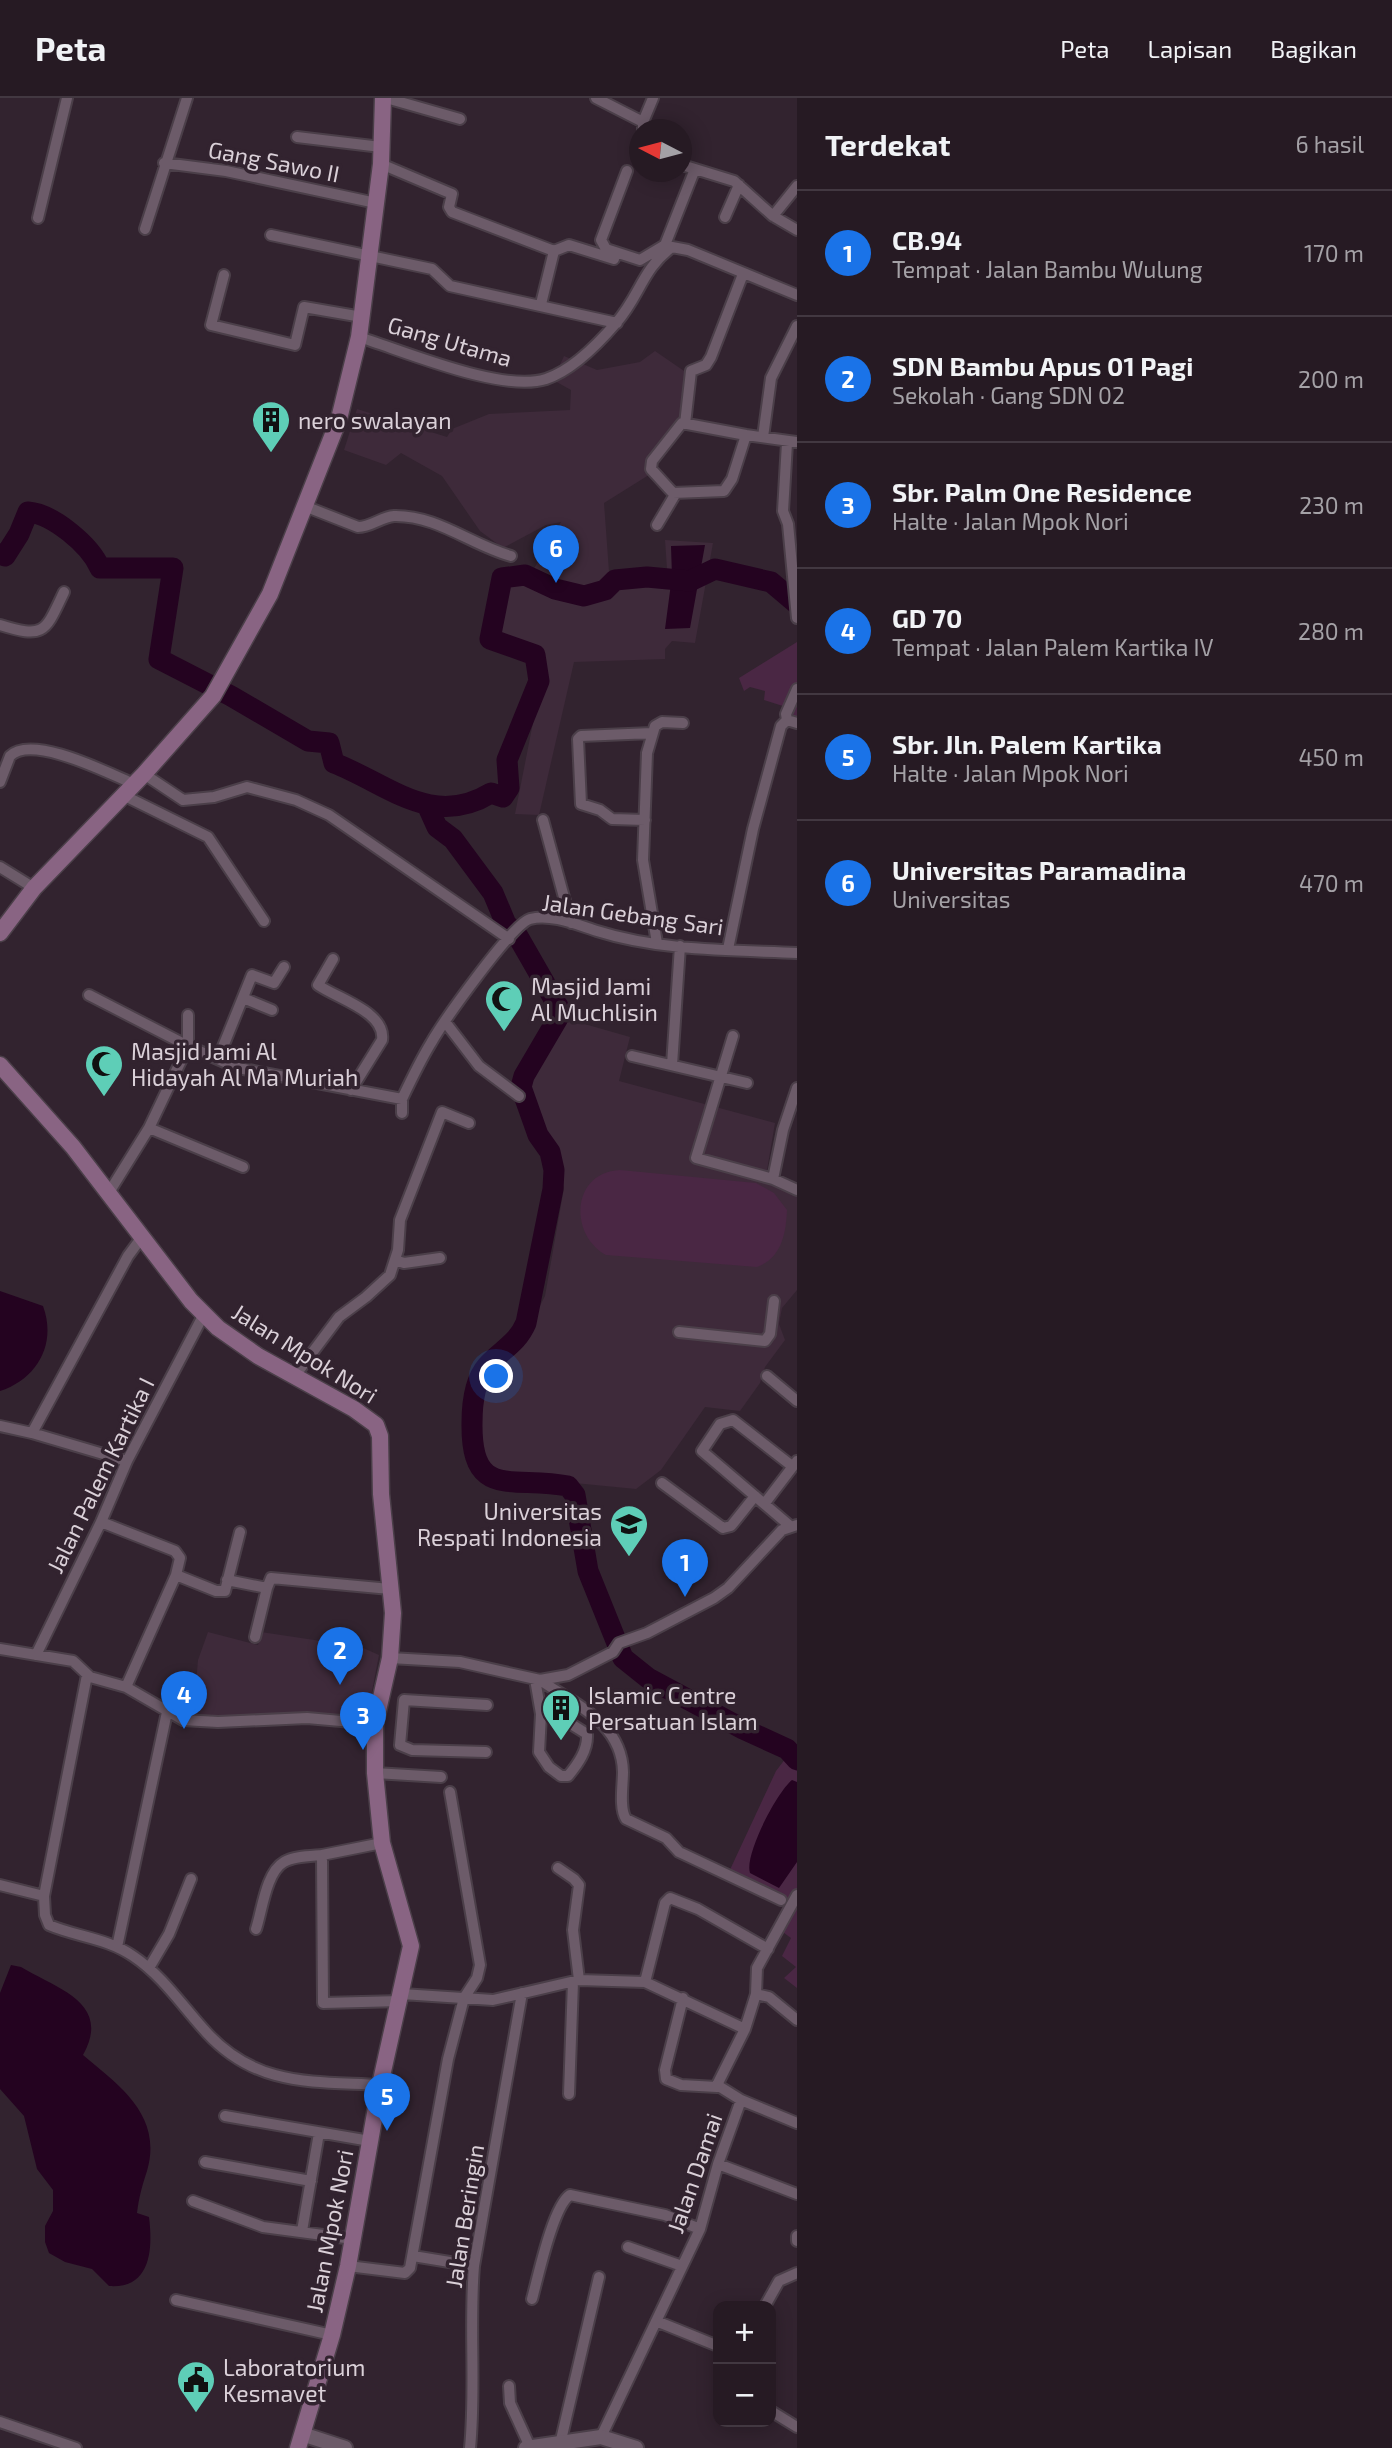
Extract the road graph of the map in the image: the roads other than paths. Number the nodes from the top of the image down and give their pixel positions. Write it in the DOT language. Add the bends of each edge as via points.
graph roads {
  1 [pos="67,98"];
  2 [pos="187,98"];
  3 [pos="385,98"];
  4 [pos="596,98"];
  5 [pos="653,98"];
  6 [pos="460,119"];
  7 [pos="631,119"];
  8 [pos="646,119"];
  9 [pos="297,137"];
  10 [pos="382,147"];
  11 [pos="164,163"];
  12 [pos="381,164"];
  13 [pos="692,168"];
  14 [pos="695,169"];
  15 [pos="627,171"];
  16 [pos="738,185"];
  17 [pos="797,186"];
  18 [pos="376,203"];
  19 [pos="773,216"];
  20 [pos="725,217"];
  21 [pos="38,218"];
  22 [pos="145,229"];
  23 [pos="797,230"];
  24 [pos="271,235"];
  25 [pos="554,251"];
  26 [pos="371,258"];
  27 [pos="647,270"];
  28 [pos="743,274"];
  29 [pos="224,275"];
  30 [pos="797,295"];
  31 [pos="541,304"];
  32 [pos="362,317"];
  33 [pos="617,323"];
  34 [pos="797,326"];
  35 [pos="359,337"];
  36 [pos="685,424"];
  37 [pos="746,435"];
  38 [pos="763,437"];
  39 [pos="792,442"];
  40 [pos="676,493"];
  41 [pos="307,507"];
  42 [pos="657,525"];
  43 [pos="511,556"];
  44 [pos="64,592"];
  45 [pos="796,614"];
  46 [pos="0,625"];
  47 [pos="797,690"];
  48 [pos="792,722"];
  49 [pos="683,723"];
  50 [pos="652,733"];
  51 [pos="0,782"];
  52 [pos="134,784"];
  53 [pos="543,820"];
  54 [pos="645,820"];
  55 [pos="0,867"];
  56 [pos="34,888"];
  57 [pos="264,921"];
  58 [pos="571,923"];
  59 [pos="0,933"];
  60 [pos="509,939"];
  61 [pos="657,943"];
  62 [pos="680,946"];
  63 [pos="728,949"];
  64 [pos="797,953"];
  65 [pos="333,959"];
  66 [pos="284,967"];
  67 [pos="89,995"];
  68 [pos="243,998"];
  69 [pos="272,1010"];
  70 [pos="188,1016"];
  71 [pos="446,1023"];
  72 [pos="733,1036"];
  73 [pos="188,1046"];
  74 [pos="632,1056"];
  75 [pos="218,1059"];
  76 [pos="0,1065"];
  77 [pos="672,1065"];
  78 [pos="723,1077"];
  79 [pos="747,1083"];
  80 [pos="797,1088"];
  81 [pos="351,1090"];
  82 [pos="519,1096"];
  83 [pos="402,1099"];
  84 [pos="402,1114"];
  85 [pos="469,1123"];
  86 [pos="149,1128"];
  87 [pos="243,1167"];
  88 [pos="773,1179"];
  89 [pos="797,1190"];
  90 [pos="108,1194"];
  91 [pos="142,1237"];
  92 [pos="440,1258"];
  93 [pos="395,1260"];
  94 [pos="774,1301"];
  95 [pos="204,1314"];
  96 [pos="679,1332"];
  97 [pos="767,1376"];
  98 [pos="294,1377"];
  99 [pos="797,1401"];
  100 [pos="0,1426"];
  101 [pos="32,1433"];
  102 [pos="127,1461"];
  103 [pos="795,1463"];
  104 [pos="662,1483"];
  105 [pos="755,1496"];
  106 [pos="765,1503"];
  107 [pos="101,1522"];
  108 [pos="793,1525"];
  109 [pos="240,1532"];
  110 [pos="176,1575"];
  111 [pos="227,1580"];
  112 [pos="267,1588"];
  113 [pos="390,1589"];
  114 [pos="255,1637"];
  115 [pos="1,1653"];
  116 [pos="36,1656"];
  117 [pos="390,1658"];
  118 [pos="88,1675"];
  119 [pos="538,1680"];
  120 [pos="126,1687"];
  121 [pos="487,1705"];
  122 [pos="167,1712"];
  123 [pos="541,1714"];
  124 [pos="375,1730"];
  125 [pos="398,1737"];
  126 [pos="486,1752"];
  127 [pos="375,1773"];
  128 [pos="441,1777"];
  129 [pos="450,1792"];
  130 [pos="382,1843"];
  131 [pos="322,1855"];
  132 [pos="558,1868"];
  133 [pos="191,1879"];
  134 [pos="0,1885"];
  135 [pos="797,1895"];
  136 [pos="44,1896"];
  137 [pos="781,1900"];
  138 [pos="256,1929"];
  139 [pos="117,1947"];
  140 [pos="768,1949"];
  141 [pos="149,1968"];
  142 [pos="576,1981"];
  143 [pos="645,1982"];
  144 [pos="522,1993"];
  145 [pos="756,1994"];
  146 [pos="402,1997"];
  147 [pos="464,1998"];
  148 [pos="683,1998"];
  149 [pos="797,2020"];
  150 [pos="745,2029"];
  151 [pos="380,2085"];
  152 [pos="717,2087"];
  153 [pos="569,2094"];
  154 [pos="741,2100"];
  155 [pos="225,2116"];
  156 [pos="797,2123"];
  157 [pos="319,2133"];
  158 [pos="370,2141"];
  159 [pos="205,2162"];
  160 [pos="718,2164"];
  161 [pos="311,2181"];
  162 [pos="797,2194"];
  163 [pos="193,2201"];
  164 [pos="700,2229"];
  165 [pos="302,2231"];
  166 [pos="353,2239"];
  167 [pos="628,2247"];
  168 [pos="413,2256"];
  169 [pos="348,2266"];
  170 [pos="474,2266"];
  171 [pos="682,2266"];
  172 [pos="797,2273"];
  173 [pos="600,2277"];
  174 [pos="532,2299"];
  175 [pos="176,2300"];
  176 [pos="768,2301"];
  177 [pos="656,2321"];
  178 [pos="332,2335"];
  179 [pos="713,2344"];
  180 [pos="509,2386"];
  181 [pos="776,2413"];
  182 [pos="0,2422"];
  183 [pos="797,2427"];
  184 [pos="601,2437"];
  185 [pos="561,2440"];
  186 [pos="300,2441"];
  187 [pos="528,2447"];
  188 [pos="76,2448"];
  189 [pos="345,2448"];
  190 [pos="470,2448"];
  191 [pos="636,2448"];
  1 -- 21 [label="street"];
  2 -- 11 [label="street"];
  3 -- 6 [label="street"];
  3 -- 10 [label="main road"];
  4 -- 7 [label="street"];
  5 -- 8 [label="street"];
  9 -- 10 [label="street"];
  10 -- 12 [label="main road"];
  11 -- 18 [label="street, Gang Sawo II" via="226,171"];
  11 -- 22 [label="street"];
  12 -- 18 [label="main road"];
  12 -- 25 [label="street" via="452,194 452,212"];
  13 -- 14 [label="street"];
  14 -- 15 [label="street" via="665,244 640,260 606,249 601,240"];
  14 -- 16 [label="street"];
  16 -- 19 [label="street"];
  16 -- 20 [label="street"];
  17 -- 19 [label="street"];
  18 -- 26 [label="main road"];
  19 -- 23 [label="street"];
  24 -- 26 [label="street"];
  25 -- 27 [label="street" via="569,245"];
  25 -- 31 [label="street"];
  26 -- 31 [label="street" via="435,271 450,286"];
  26 -- 32 [label="main road"];
  27 -- 28 [label="street" via="674,246"];
  27 -- 33 [label="street, Gang Utama"];
  28 -- 30 [label="street"];
  28 -- 36 [label="street" via="711,357 691,372"];
  29 -- 32 [label="street" via="211,326 294,345 304,307"];
  31 -- 33 [label="street"];
  32 -- 35 [label="main road"];
  33 -- 35 [label="street, Gang Utama" via="569,368 533,382 470,373"];
  34 -- 38 [label="street" via="771,378"];
  35 -- 41 [label="main road" via="339,419"];
  36 -- 37 [label="street"];
  36 -- 40 [label="street" via="651,465 665,487"];
  37 -- 38 [label="street"];
  37 -- 40 [label="street" via="724,492"];
  38 -- 39 [label="street"];
  39 -- 45 [label="street" via="783,510"];
  40 -- 42 [label="street"];
  41 -- 43 [label="street" via="358,527 390,516 423,520"];
  41 -- 52 [label="main road" via="270,594 216,690"];
  44 -- 46 [label="street" via="39,633"];
  47 -- 48 [label="street"];
  48 -- 63 [label="street" via="781,726"];
  49 -- 50 [label="street" via="662,722"];
  50 -- 54 [label="street"];
  50 -- 54 [label="street" via="578,739 581,804 612,819"];
  51 -- 52 [label="street" via="10,756 26,749 77,760"];
  52 -- 56 [label="main road"];
  52 -- 57 [label="street" via="208,837"];
  52 -- 60 [label="street" via="183,800 247,787 305,803"];
  53 -- 58 [label="street"];
  54 -- 61 [label="street" via="644,870"];
  55 -- 56 [label="street"];
  56 -- 59 [label="main road"];
  58 -- 60 [label="street, Jalan Gebang Sari" via="531,918"];
  58 -- 61 [label="street, Jalan Gebang Sari"];
  60 -- 71 [label="street, Jalan Gebang Sari"];
  61 -- 62 [label="street, Jalan Gebang Sari"];
  62 -- 63 [label="street, Jalan Gebang Sari"];
  62 -- 77 [label="street"];
  63 -- 64 [label="street, Jalan Gebang Sari"];
  65 -- 81 [label="street" via="318,985 376,1020 383,1033"];
  66 -- 68 [label="street" via="274,982 252,975"];
  67 -- 73 [label="street"];
  68 -- 69 [label="street"];
  68 -- 75 [label="street"];
  70 -- 73 [label="street"];
  71 -- 82 [label="street" via="480,1066"];
  71 -- 83 [label="street, Jalan Gebang Sari"];
  72 -- 78 [label="street"];
  73 -- 75 [label="street"];
  73 -- 86 [label="street"];
  74 -- 77 [label="street"];
  75 -- 81 [label="street" via="238,1068"];
  76 -- 90 [label="main road, Jalan Mpok Nori"];
  77 -- 78 [label="street"];
  78 -- 79 [label="street"];
  78 -- 88 [label="street" via="696,1158"];
  80 -- 88 [label="street"];
  81 -- 83 [label="street"];
  83 -- 84 [label="street"];
  85 -- 93 [label="street" via="442,1112 400,1220"];
  86 -- 87 [label="street"];
  86 -- 90 [label="street"];
  88 -- 89 [label="street"];
  90 -- 91 [label="main road, Jalan Mpok Nori"];
  91 -- 95 [label="main road, Jalan Mpok Nori"];
  91 -- 101 [label="street"];
  92 -- 93 [label="street"];
  93 -- 98 [label="street" via="390,1275 339,1317"];
  94 -- 96 [label="street" via="765,1341"];
  95 -- 98 [label="main road, Jalan Mpok Nori" via="237,1343"];
  95 -- 102 [label="street, Jalan Palem Kartika I"];
  97 -- 99 [label="street"];
  98 -- 113 [label="main road, Jalan Mpok Nori" via="376,1425"];
  100 -- 101 [label="street"];
  101 -- 102 [label="street"];
  102 -- 107 [label="street, Jalan Palem Kartika I"];
  103 -- 105 [label="street" via="733,1420 720,1423 702,1451"];
  103 -- 106 [label="street"];
  104 -- 105 [label="street" via="723,1528 731,1526"];
  105 -- 106 [label="street"];
  106 -- 108 [label="street"];
  107 -- 110 [label="street" via="174,1551 180,1563"];
  107 -- 116 [label="street, Jalan Palem Kartika I"];
  108 -- 119 [label="street" via="714,1598 568,1675"];
  109 -- 111 [label="street"];
  110 -- 111 [label="street" via="216,1591 225,1591"];
  110 -- 120 [label="street"];
  111 -- 112 [label="street"];
  112 -- 113 [label="street" via="271,1578"];
  112 -- 114 [label="street"];
  113 -- 117 [label="main road, Jalan Mpok Nori"];
  115 -- 116 [label="street"];
  116 -- 118 [label="street" via="73,1661"];
  117 -- 119 [label="street" via="460,1662"];
  117 -- 124 [label="main road, Jalan Mpok Nori"];
  118 -- 120 [label="street"];
  118 -- 136 [label="street"];
  119 -- 123 [label="street"];
  119 -- 137 [label="street" via="616,1738 622,1757 626,1819 666,1838 679,1852"];
  120 -- 122 [label="street"];
  121 -- 125 [label="street" via="404,1700"];
  122 -- 124 [label="street" via="183,1720 295,1717"];
  122 -- 139 [label="street"];
  123 -- 123 [label="street" via="539,1752 549,1767 568,1776 577,1765 587,1734 555,1714"];
  124 -- 125 [label="street"];
  124 -- 127 [label="main road, Jalan Mpok Nori"];
  125 -- 126 [label="street" via="404,1749"];
  127 -- 128 [label="street"];
  127 -- 130 [label="main road, Jalan Mpok Nori"];
  129 -- 147 [label="street" via="480,1965"];
  130 -- 131 [label="street"];
  130 -- 146 [label="main road, Jalan Mpok Nori" via="410,1934"];
  131 -- 138 [label="street" via="286,1860 279,1866"];
  131 -- 146 [label="street" via="323,2003"];
  132 -- 142 [label="street" via="579,1885 573,1930"];
  133 -- 141 [label="street" via="169,1934"];
  134 -- 136 [label="street"];
  135 -- 140 [label="street, Jalan Damai"];
  136 -- 139 [label="street" via="49,1925"];
  139 -- 141 [label="street"];
  140 -- 143 [label="street" via="670,1898"];
  140 -- 145 [label="street, Jalan Damai" via="757,1968"];
  141 -- 151 [label="street" via="208,2034 245,2065 281,2078"];
  142 -- 143 [label="street"];
  142 -- 144 [label="street"];
  142 -- 153 [label="street"];
  143 -- 148 [label="street"];
  144 -- 147 [label="street" via="493,2000"];
  144 -- 170 [label="street, Jalan Beringin"];
  145 -- 149 [label="street" via="769,1997"];
  145 -- 150 [label="street, Jalan Damai"];
  146 -- 147 [label="street"];
  146 -- 151 [label="main road, Jalan Mpok Nori"];
  147 -- 168 [label="street" via="448,2059"];
  148 -- 150 [label="street"];
  148 -- 152 [label="street" via="666,2079 681,2085"];
  150 -- 152 [label="street, Jalan Damai"];
  151 -- 158 [label="main road, Jalan Mpok Nori"];
  152 -- 154 [label="street, Jalan Damai"];
  154 -- 156 [label="street"];
  154 -- 160 [label="street, Jalan Damai"];
  155 -- 157 [label="street"];
  157 -- 158 [label="street"];
  157 -- 161 [label="street"];
  158 -- 166 [label="main road, Jalan Mpok Nori"];
  159 -- 161 [label="street"];
  160 -- 162 [label="street"];
  160 -- 164 [label="street, Jalan Damai"];
  161 -- 165 [label="street"];
  163 -- 165 [label="street" via="263,2227"];
  164 -- 171 [label="street, Jalan Damai"];
  164 -- 174 [label="street" via="665,2215 570,2195 564,2199 552,2230"];
  165 -- 166 [label="street"];
  166 -- 169 [label="main road, Jalan Mpok Nori"];
  167 -- 171 [label="street"];
  168 -- 169 [label="street" via="405,2273"];
  168 -- 170 [label="street"];
  169 -- 178 [label="main road, Jalan Mpok Nori"];
  170 -- 190 [label="street, Jalan Beringin"];
  171 -- 177 [label="street, Jalan Damai"];
  172 -- 176 [label="street" via="779,2281"];
  173 -- 185 [label="street"];
  175 -- 178 [label="street"];
  177 -- 179 [label="street"];
  177 -- 184 [label="street, Jalan Damai"];
  178 -- 186 [label="main road, Jalan Mpok Nori"];
  180 -- 187 [label="street" via="510,2403"];
  181 -- 183 [label="street"];
  182 -- 188 [label="street"];
  184 -- 185 [label="street"];
  184 -- 191 [label="street"];
  185 -- 187 [label="street"];
  186 -- 189 [label="street"];
}
